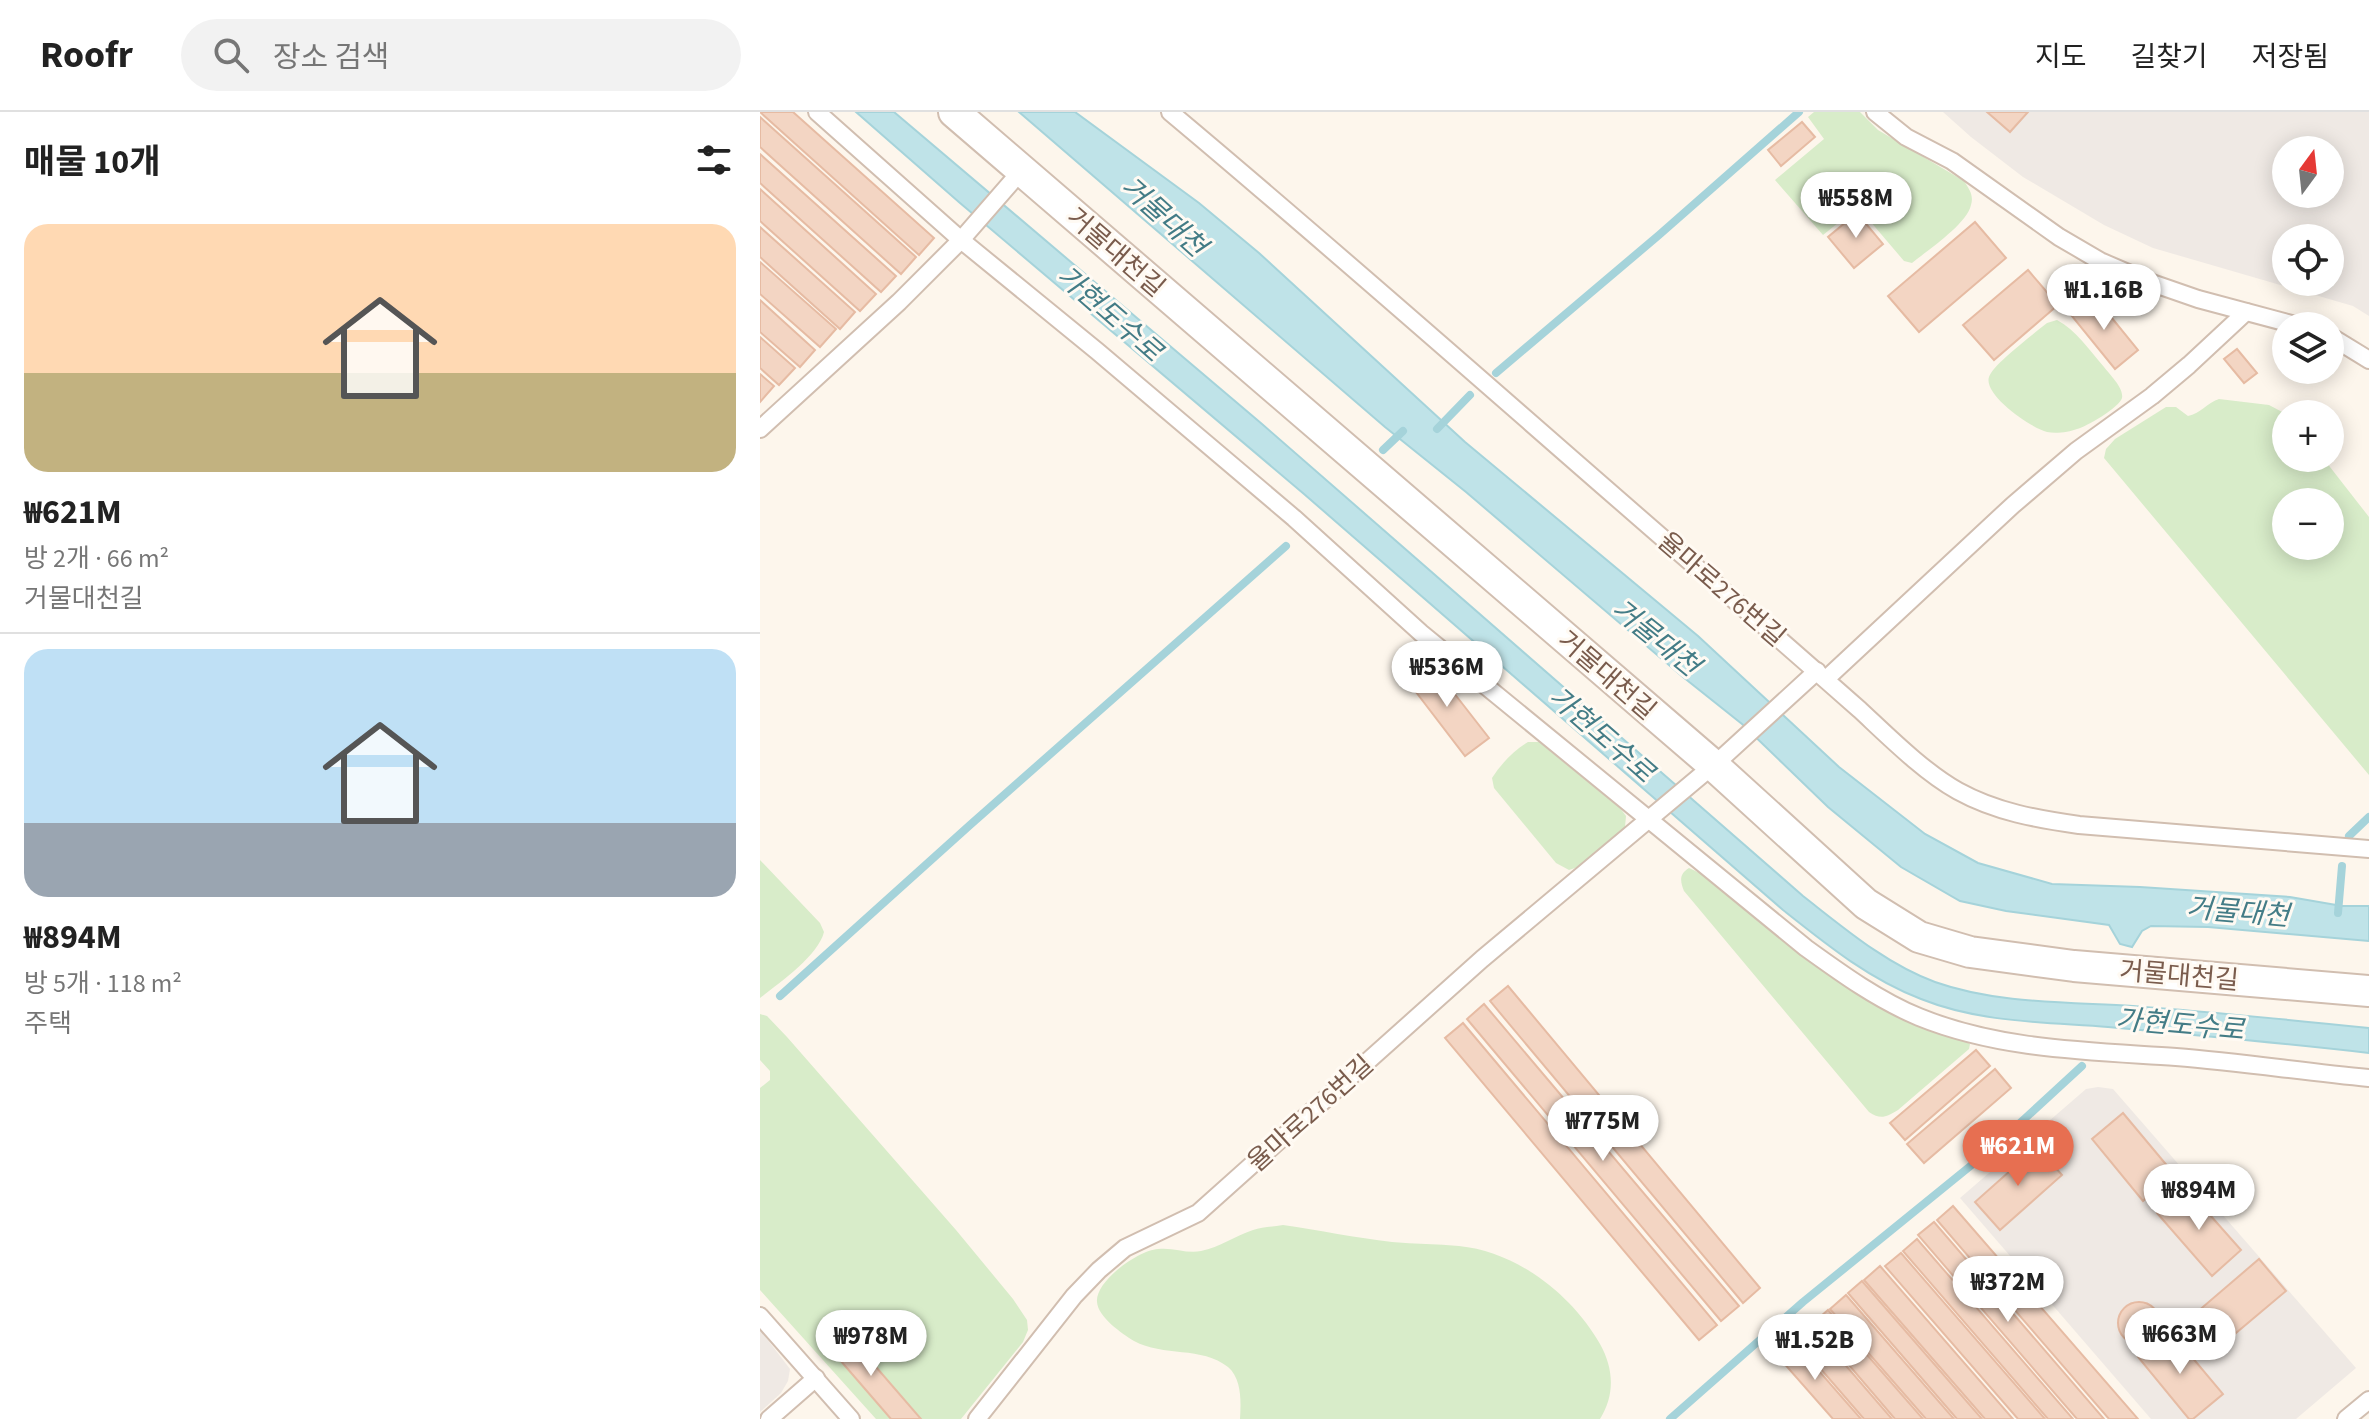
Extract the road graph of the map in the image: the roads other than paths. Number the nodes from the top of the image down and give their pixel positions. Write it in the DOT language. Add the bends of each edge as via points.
graph roads {
  1 [pos="817,112"];
  2 [pos="954,112"];
  3 [pos="1170,112"];
  4 [pos="1875,112"];
  5 [pos="1021,171"];
  6 [pos="961,240"];
  7 [pos="2246,312"];
  8 [pos="2272,319"];
  9 [pos="2344,345"];
  10 [pos="2369,360"];
  11 [pos="760,429"];
  12 [pos="1817,676"];
  13 [pos="1713,765"];
  14 [pos="1654,817"];
  15 [pos="2369,849"];
  16 [pos="2369,991"];
  17 [pos="2369,1078"];
  18 [pos="760,1316"];
  19 [pos="816,1378"];
  20 [pos="2369,1400"];
  21 [pos="769,1419"];
  22 [pos="851,1419"];
  23 [pos="977,1419"];
  24 [pos="2346,1419"];
  1 -- 6 [label="lane"];
  2 -- 5 [label="street, 거물대천길"];
  3 -- 12 [label="lane, 율마로276번길" via="1323,240"];
  4 -- 7 [label="lane" via="2100,261"];
  5 -- 6 [label="lane"];
  5 -- 13 [label="street, 거물대천길"];
  6 -- 11 [label="lane"];
  6 -- 14 [label="lane" via="1259,488 1421,633"];
  7 -- 8 [label="lane"];
  7 -- 12 [label="lane, 율마로276번길"];
  9 -- 10 [label="lane"];
  12 -- 13 [label="lane, 율마로276번길"];
  12 -- 15 [label="lane, 율마로276번길" via="1957,790 1998,809 2079,825"];
  13 -- 14 [label="lane, 율마로276번길"];
  13 -- 16 [label="street, 거물대천길" via="1866,904 1919,937 1970,952 2074,966"];
  14 -- 17 [label="lane" via="1806,948 1871,994 1919,1017 1973,1035 2059,1049"];
  14 -- 23 [label="lane, 율마로276번길" via="1482,959 1198,1213 1125,1248 1099,1270"];
  18 -- 19 [label="lane"];
  19 -- 21 [label="lane"];
  19 -- 22 [label="lane"];
  20 -- 24 [label="lane"];
}
